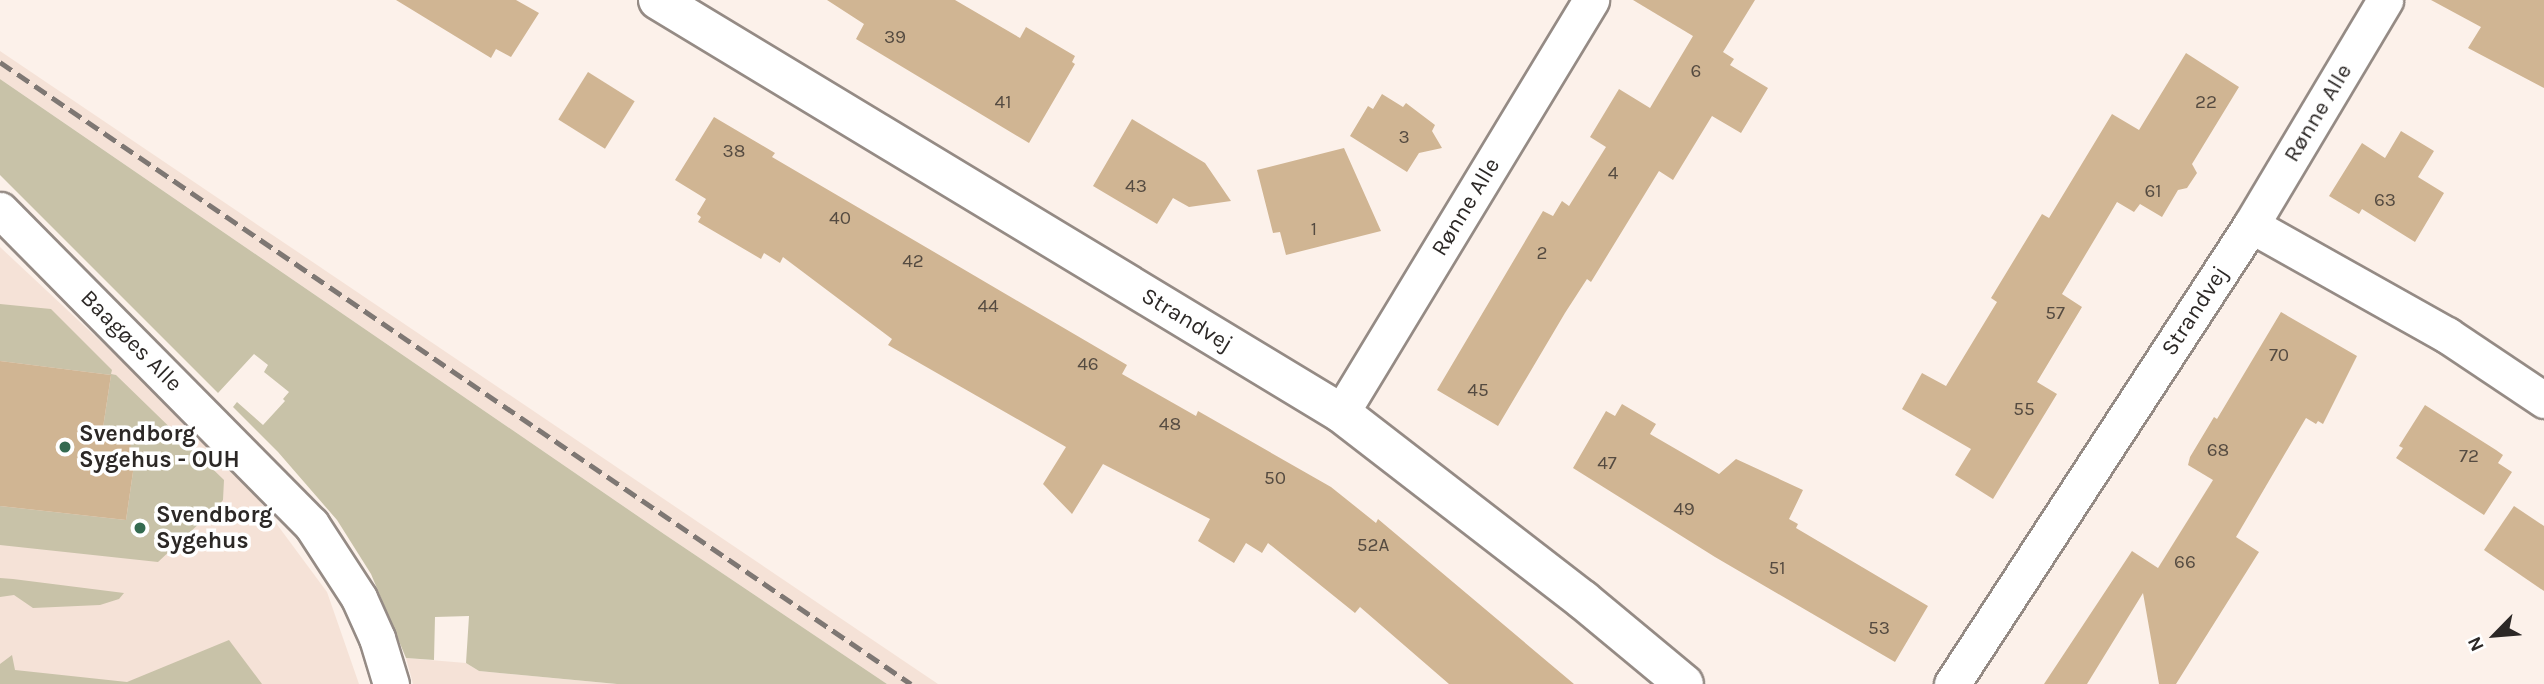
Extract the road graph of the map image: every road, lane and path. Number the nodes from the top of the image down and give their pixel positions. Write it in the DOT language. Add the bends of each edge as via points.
graph roads {
  1 [pos="658,0"];
  2 [pos="1591,0"];
  3 [pos="2385,0"];
  4 [pos="0,210"];
  5 [pos="2251,225"];
  6 [pos="2544,400"];
  7 [pos="1341,413"];
  8 [pos="391,684"];
  9 [pos="1684,684"];
  10 [pos="1952,684"];
  1 -- 7 [label="street, Strandvej"];
  2 -- 7 [label="street, Rønne Alle"];
  3 -- 5 [label="street, Rønne Alle"];
  4 -- 8 [label="street, Baagøes Alle" via="311,524 359,598"];
  5 -- 6 [label="street" via="2446,335"];
  5 -- 10 [label="street, Strandvej"];
  7 -- 9 [label="street, Strandvej"];
}
